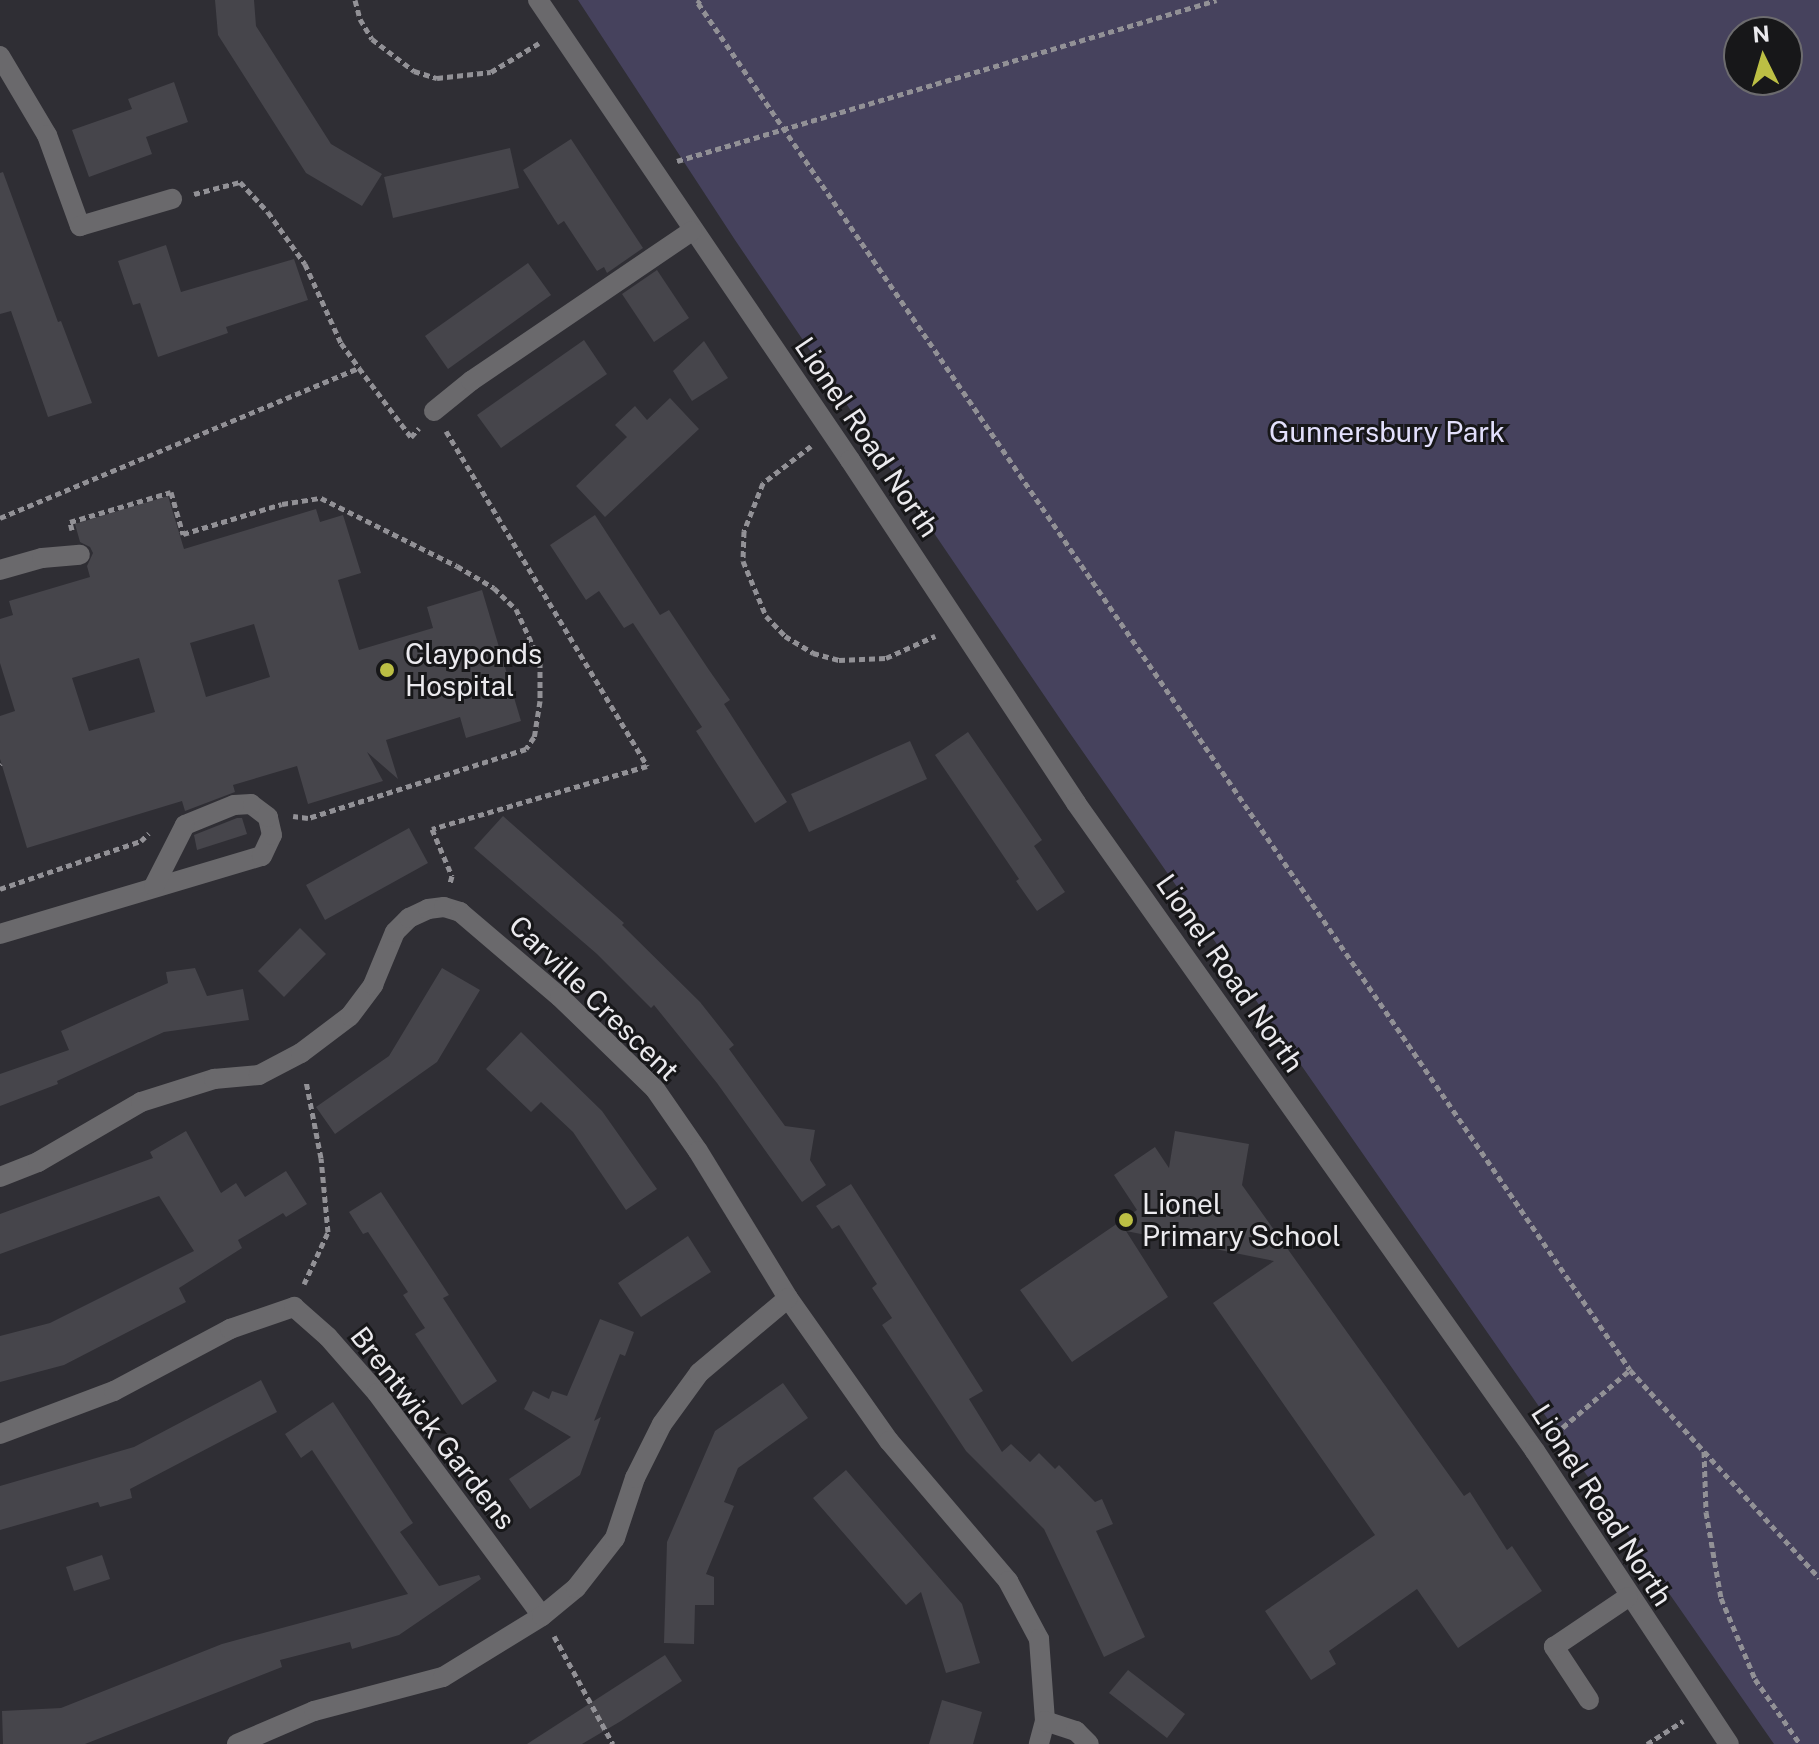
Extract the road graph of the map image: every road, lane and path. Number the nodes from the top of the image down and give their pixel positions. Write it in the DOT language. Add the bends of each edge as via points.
graph roads {
  1 [pos="355,0"];
  2 [pos="538,0"];
  3 [pos="700,0"];
  4 [pos="1217,0"];
  5 [pos="557,29"];
  6 [pos="0,56"];
  7 [pos="785,127"];
  8 [pos="649,169"];
  9 [pos="172,199"];
  10 [pos="692,231"];
  11 [pos="359,368"];
  12 [pos="434,411"];
  13 [pos="832,433"];
  14 [pos="0,518"];
  15 [pos="80,555"];
  16 [pos="0,570"];
  17 [pos="956,622"];
  18 [pos="283,808"];
  19 [pos="154,829"];
  20 [pos="154,886"];
  21 [pos="0,889"];
  22 [pos="444,907"];
  23 [pos="0,934"];
  24 [pos="301,1053"];
  25 [pos="0,1177"];
  26 [pos="788,1298"];
  27 [pos="294,1307"];
  28 [pos="1630,1370"];
  29 [pos="0,1434"];
  30 [pos="1703,1450"];
  31 [pos="1535,1451"];
  32 [pos="1819,1578"];
  33 [pos="1628,1597"];
  34 [pos="542,1616"];
  35 [pos="1589,1700"];
  36 [pos="1703,1706"];
  37 [pos="1045,1721"];
  38 [pos="237,1744"];
  39 [pos="613,1744"];
  40 [pos="1039,1744"];
  41 [pos="1089,1744"];
  42 [pos="1647,1744"];
  43 [pos="1729,1744"];
  44 [pos="1800,1744"];
  1 -- 5 [label="path" via="372,39 414,71 437,78 491,72"];
  2 -- 5 [label="street, Lionel Road North"];
  3 -- 7 [label="path"];
  4 -- 7 [label="path"];
  5 -- 8 [label="street, Lionel Road North"];
  6 -- 9 [label="street" via="47,135 80,226"];
  7 -- 8 [label="path"];
  7 -- 28 [label="path"];
  8 -- 10 [label="street, Lionel Road North"];
  9 -- 11 [label="path" via="240,182 305,264 341,343"];
  10 -- 12 [label="street"];
  10 -- 13 [label="street, Lionel Road North"];
  11 -- 12 [label="path" via="411,437"];
  11 -- 14 [label="path"];
  12 -- 22 [label="path" via="647,766 432,829 452,876"];
  13 -- 17 [label="street, Lionel Road North"];
  13 -- 17 [label="path" via="774,473 752,504 743,561 766,616 813,653 863,661 920,645"];
  15 -- 16 [label="street" via="42,558"];
  15 -- 18 [label="path" via="70,522 171,492 183,534 282,504 321,498 457,566 494,588 516,609 540,661 540,701 534,737 526,749 308,818 291,816"];
  17 -- 31 [label="street, Lionel Road North" via="1076,803"];
  19 -- 21 [label="path" via="141,841"];
  20 -- 20 [label="street" via="185,825 234,805 251,804 268,817 272,835 262,856"];
  20 -- 23 [label="street"];
  22 -- 24 [label="street" via="409,918 395,932 373,985 350,1016"];
  22 -- 26 [label="street, Carville Crescent" via="460,912 550,988 655,1089"];
  24 -- 25 [label="street" via="259,1075 214,1079 141,1102 38,1162"];
  24 -- 27 [label="path" via="321,1158 328,1232"];
  26 -- 34 [label="street" via="699,1373 662,1424 635,1478 615,1538 576,1588"];
  26 -- 37 [label="street, Carville Crescent" via="889,1441 1008,1581 1039,1639"];
  27 -- 29 [label="street" via="230,1329 114,1391"];
  27 -- 34 [label="street, Brentwick Gardens" via="377,1393"];
  28 -- 30 [label="path"];
  28 -- 31 [label="path"];
  30 -- 32 [label="path"];
  30 -- 44 [label="path" via="1706,1512 1721,1598 1755,1679"];
  31 -- 33 [label="street, Lionel Road North"];
  33 -- 35 [label="street" via="1554,1647"];
  33 -- 36 [label="street, Lionel Road North"];
  34 -- 38 [label="street" via="443,1677 314,1711"];
  34 -- 39 [label="path"];
  36 -- 42 [label="path"];
  36 -- 43 [label="street, Lionel Road North"];
  37 -- 40 [label="street, Carville Crescent"];
  37 -- 41 [label="street" via="1076,1731"];
}
